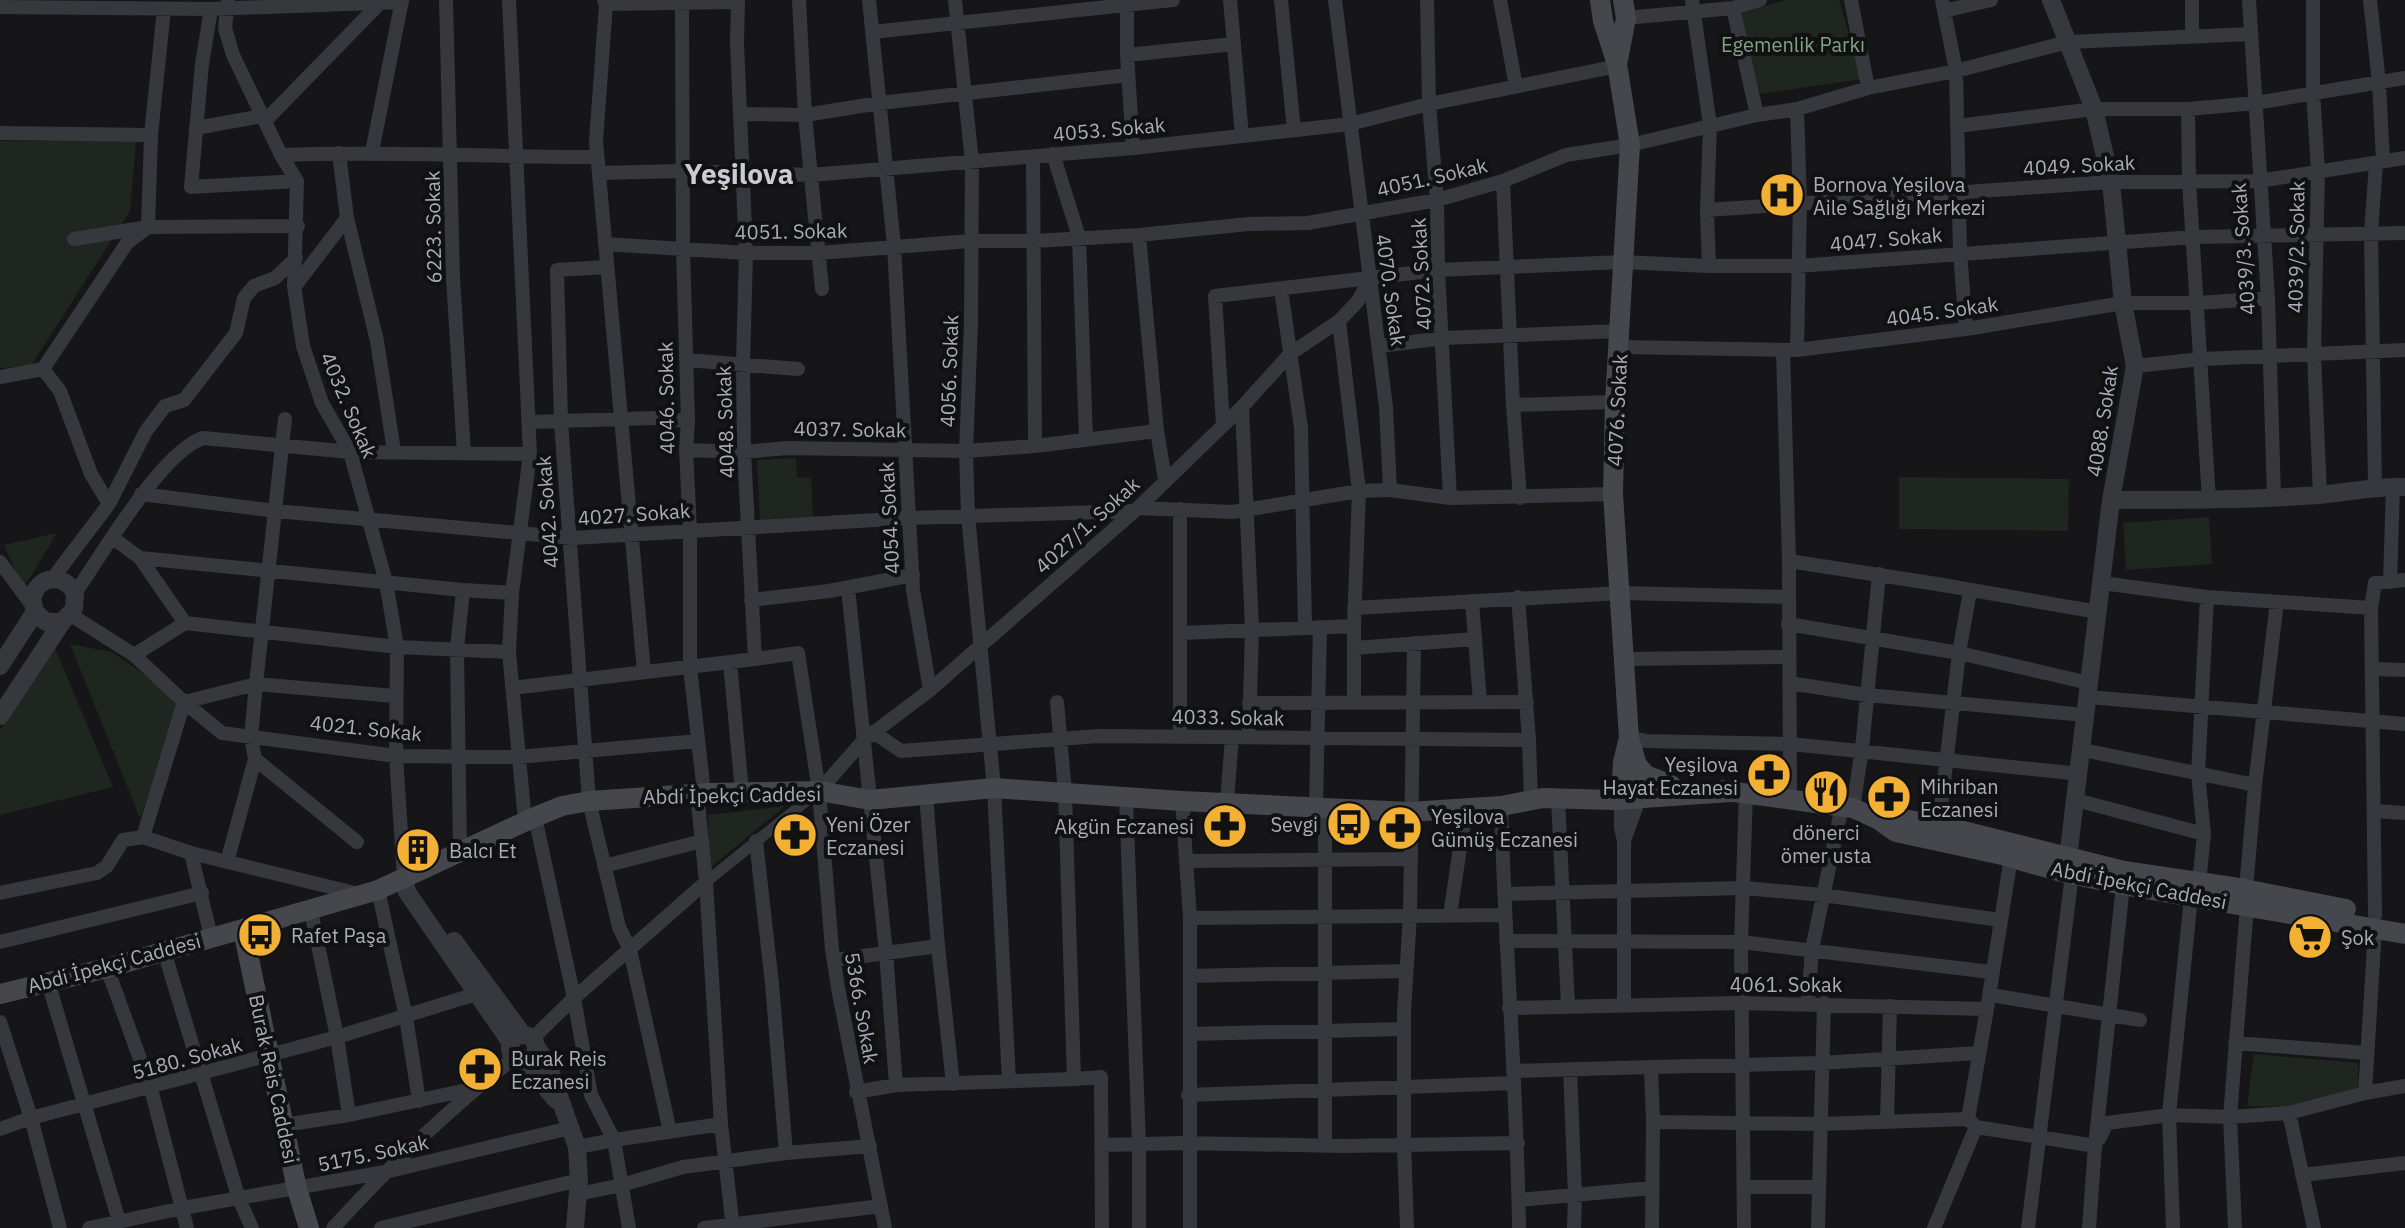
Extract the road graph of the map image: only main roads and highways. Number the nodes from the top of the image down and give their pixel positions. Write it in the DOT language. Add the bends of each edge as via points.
graph roads {
  1 [pos="1600,0"];
  2 [pos="1624,9"];
  3 [pos="1617,65"];
  4 [pos="1630,780"];
  5 [pos="1671,791"];
  6 [pos="1599,794"];
  7 [pos="1879,820"];
  8 [pos="2070,866"];
  9 [pos="2195,890"];
  10 [pos="2405,920"];
  11 [pos="2375,921"];
  12 [pos="243,930"];
  13 [pos="2405,934"];
  14 [pos="0,994"];
  15 [pos="309,1228"];
  1 -- 3 [label="main road, 4076. Sokak"];
  2 -- 3 [label="main road, 4076. Sokak"];
  3 -- 4 [label="main road, 4076. Sokak" via="1630,145 1613,494"];
  4 -- 5 [label="main road, Abdi İpekçi Caddesi"];
  4 -- 5 [label="main road" via="1650,777"];
  4 -- 6 [label="main road, Abdi İpekçi Caddesi"];
  4 -- 6 [label="main road" via="1615,777"];
  5 -- 7 [label="main road, Abdi İpekçi Caddesi" via="1697,786 1790,798 1848,807"];
  6 -- 12 [label="main road, Abdi İpekçi Caddesi" via="1568,791 1501,806 1409,812 994,788 870,800 819,791 589,801 530,819 406,881"];
  7 -- 8 [label="main road, Abdi İpekçi Caddesi" via="1896,832"];
  7 -- 8 [label="main road, Abdi İpekçi Caddesi" via="1897,818 2009,841"];
  8 -- 9 [label="main road, Abdi İpekçi Caddesi" via="2124,871"];
  8 -- 9 [label="main road, Abdi İpekçi Caddesi" via="2123,885"];
  9 -- 11 [label="main road, Abdi İpekçi Caddesi"];
  10 -- 11 [label="main road, Abdi İpekçi Caddesi"];
  11 -- 13 [label="main road, Abdi İpekçi Caddesi"];
  12 -- 14 [label="main road, Abdi İpekçi Caddesi"];
  12 -- 15 [label="main road, Burak Reis Caddesi"];
}
